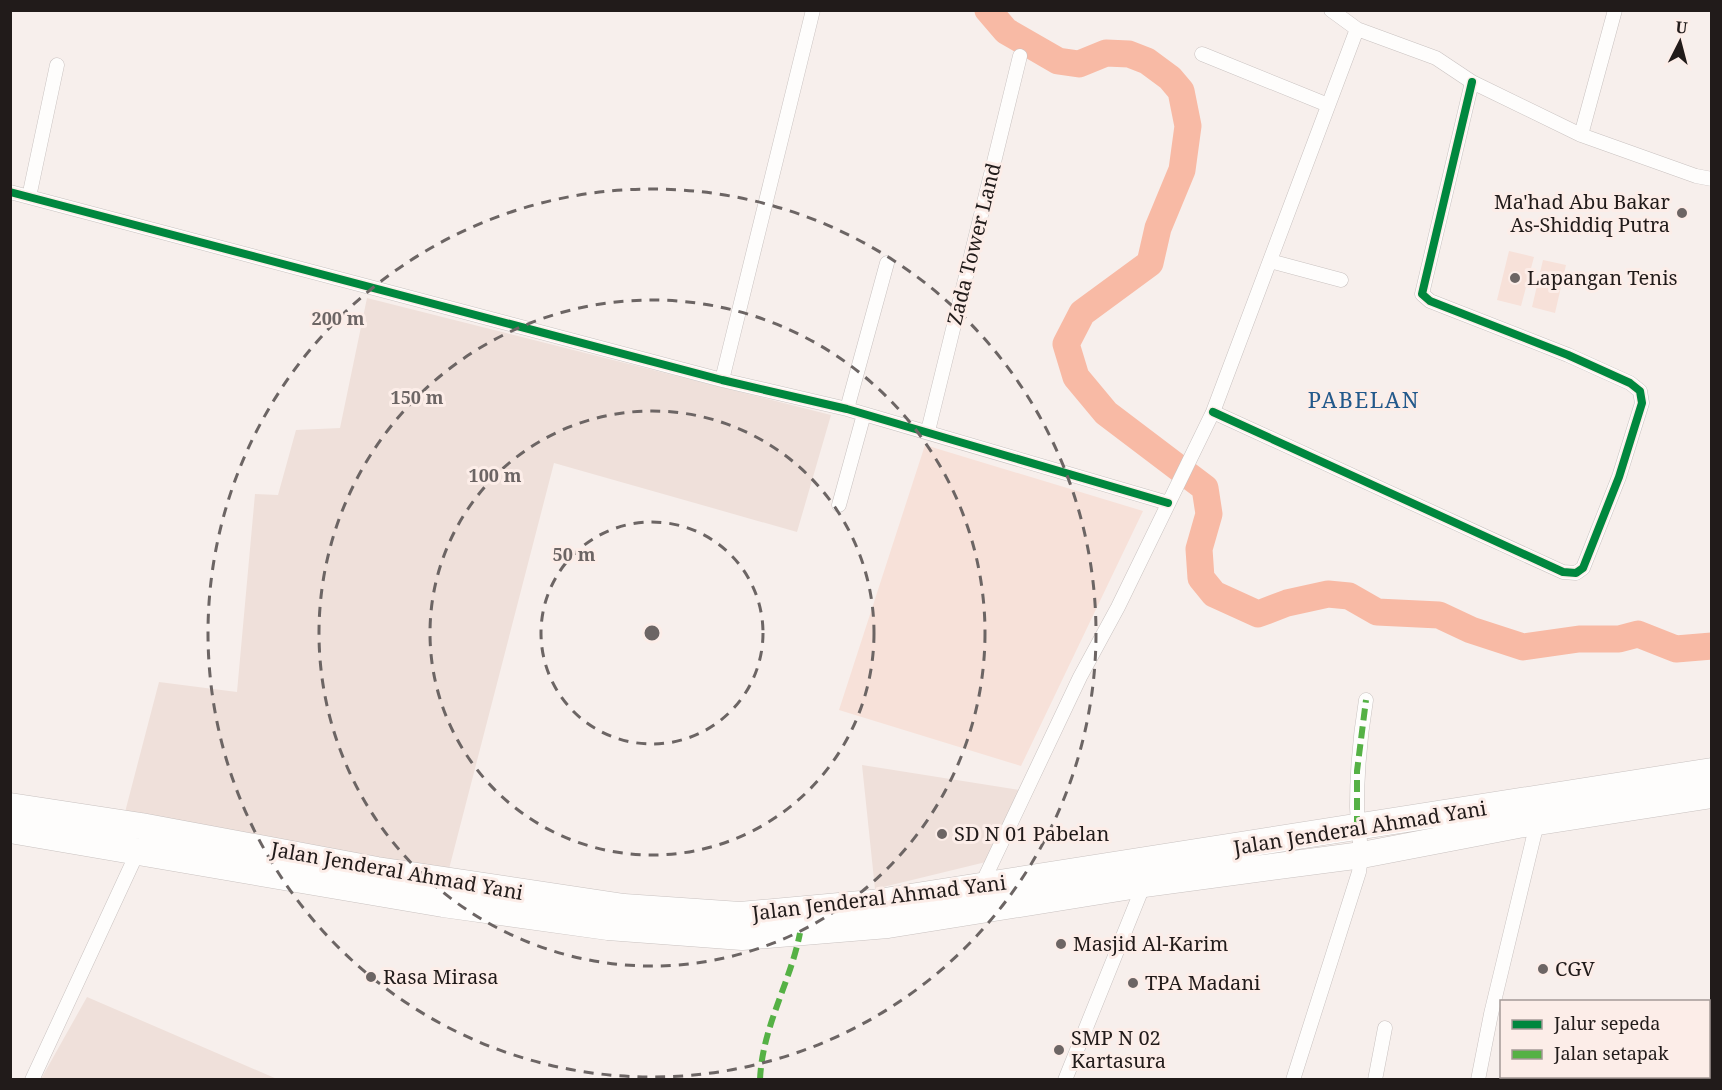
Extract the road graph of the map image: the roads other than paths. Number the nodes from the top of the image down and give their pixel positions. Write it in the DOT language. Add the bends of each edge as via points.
graph roads {
  1 [pos="813,10"];
  2 [pos="1331,10"];
  3 [pos="1615,10"];
  4 [pos="1346,15"];
  5 [pos="1357,29"];
  6 [pos="1202,54"];
  7 [pos="1020,56"];
  8 [pos="57,65"];
  9 [pos="1472,82"];
  10 [pos="1328,105"];
  11 [pos="1581,135"];
  12 [pos="1712,179"];
  13 [pos="10,192"];
  14 [pos="29,197"];
  15 [pos="1270,261"];
  16 [pos="886,263"];
  17 [pos="1341,280"];
  18 [pos="722,380"];
  19 [pos="847,409"];
  20 [pos="1213,412"];
  21 [pos="864,414"];
  22 [pos="928,431"];
  23 [pos="1168,503"];
  24 [pos="839,505"];
  25 [pos="1366,700"];
  26 [pos="1712,771"];
  27 [pos="1712,795"];
  28 [pos="10,806"];
  29 [pos="1523,817"];
  30 [pos="141,826"];
  31 [pos="1358,828"];
  32 [pos="10,830"];
  33 [pos="139,853"];
  34 [pos="1362,855"];
  35 [pos="1144,885"];
  36 [pos="981,887"];
  37 [pos="968,912"];
  38 [pos="1385,1028"];
  39 [pos="32,1080"];
  40 [pos="1065,1080"];
  41 [pos="1293,1080"];
  42 [pos="1375,1080"];
  43 [pos="1478,1080"];
  1 -- 18 [label="street"];
  2 -- 4 [label="street"];
  3 -- 11 [label="street"];
  4 -- 5 [label="street"];
  5 -- 9 [label="street" via="1436,58"];
  5 -- 10 [label="street"];
  6 -- 10 [label="street"];
  7 -- 22 [label="street, Zada Tower Land"];
  8 -- 14 [label="street"];
  9 -- 11 [label="street"];
  9 -- 20 [label="street" via="1422,294 1430,301 1568,355 1640,391 1642,403 1619,477 1583,568 1576,573 1563,572"];
  10 -- 15 [label="street"];
  11 -- 12 [label="street"];
  13 -- 14 [label="street"];
  14 -- 18 [label="street"];
  15 -- 17 [label="street"];
  15 -- 20 [label="street"];
  16 -- 19 [label="street"];
  18 -- 19 [label="street"];
  19 -- 21 [label="street"];
  20 -- 23 [label="street"];
  21 -- 22 [label="street"];
  21 -- 24 [label="street"];
  22 -- 23 [label="street"];
  23 -- 36 [label="street"];
  25 -- 31 [label="street" via="1357,771"];
  26 -- 29 [label="highway, Jalan Jenderal Ahmad Yani"];
  27 -- 29 [label="highway, Jalan Jenderal Ahmad Yani"];
  28 -- 30 [label="highway, Jalan Jenderal Ahmad Yani"];
  29 -- 31 [label="highway, Jalan Jenderal Ahmad Yani"];
  29 -- 34 [label="highway, Jalan Jenderal Ahmad Yani"];
  29 -- 43 [label="street" via="1533,848"];
  30 -- 33 [label="street"];
  30 -- 36 [label="highway, Jalan Jenderal Ahmad Yani" via="397,873 677,912 740,915 823,909"];
  31 -- 34 [label="street"];
  31 -- 36 [label="highway, Jalan Jenderal Ahmad Yani"];
  32 -- 33 [label="highway, Jalan Jenderal Ahmad Yani"];
  33 -- 37 [label="highway, Jalan Jenderal Ahmad Yani" via="443,904 647,932 742,936 800,933 888,926"];
  33 -- 39 [label="street"];
  34 -- 35 [label="highway, Jalan Jenderal Ahmad Yani"];
  34 -- 41 [label="street"];
  35 -- 37 [label="highway, Jalan Jenderal Ahmad Yani"];
  35 -- 40 [label="street"];
  36 -- 37 [label="street"];
  38 -- 42 [label="street"];
}
